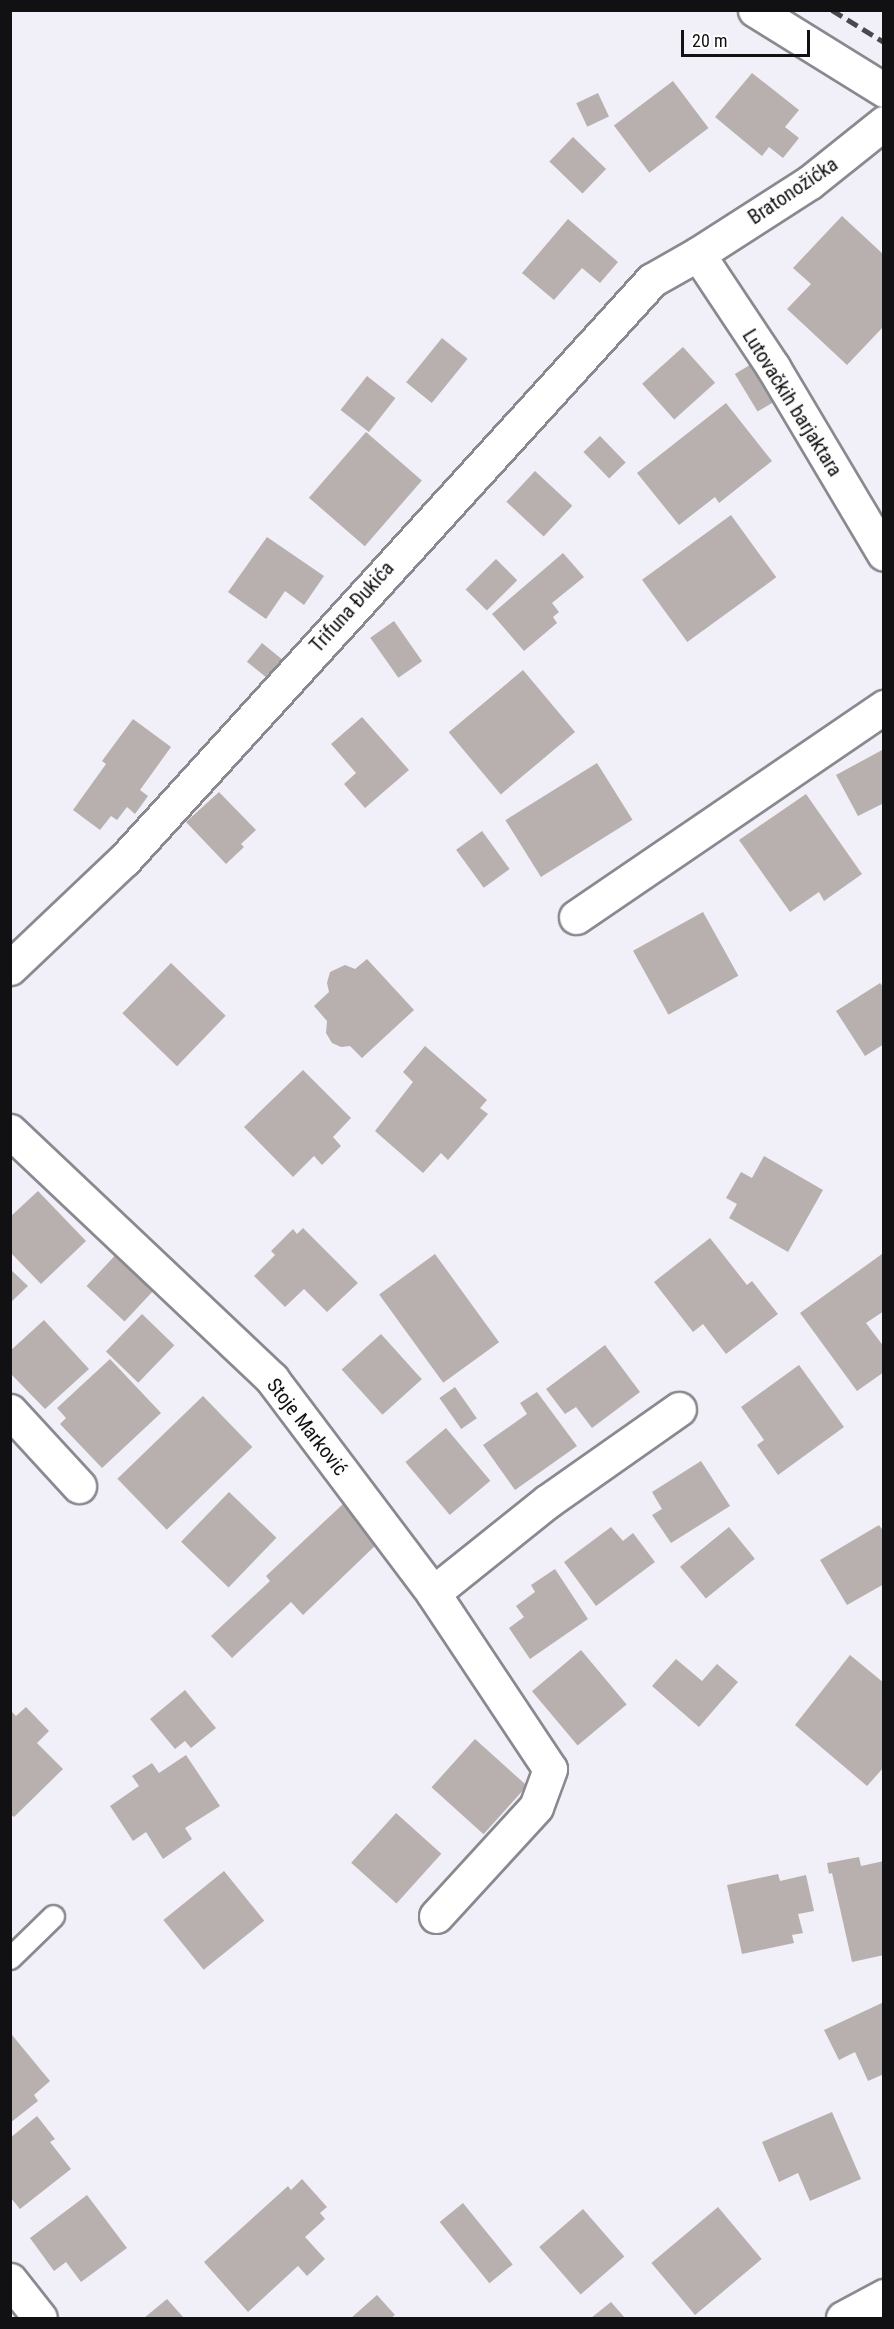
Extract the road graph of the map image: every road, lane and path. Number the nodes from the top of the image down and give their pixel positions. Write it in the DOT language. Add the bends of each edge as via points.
graph roads {
  1 [pos="755,10"];
  2 [pos="884,90"];
  3 [pos="884,123"];
  4 [pos="698,254"];
  5 [pos="884,554"];
  6 [pos="884,707"];
  7 [pos="576,917"];
  8 [pos="10,968"];
  9 [pos="10,1131"];
  10 [pos="679,1409"];
  11 [pos="10,1411"];
  12 [pos="79,1486"];
  13 [pos="433,1593"];
  14 [pos="53,1916"];
  15 [pos="436,1916"];
  16 [pos="10,1958"];
  17 [pos="10,2280"];
  18 [pos="884,2296"];
  19 [pos="40,2319"];
  20 [pos="843,2319"];
  1 -- 2 [label="street"];
  3 -- 4 [label="street, Bratonožićka" via="810,182"];
  4 -- 5 [label="street, Lutovačkih barjaktara" via="773,367"];
  4 -- 8 [label="street, Trifuna Đukića" via="652,280 124,860"];
  6 -- 7 [label="street"];
  9 -- 13 [label="street, Stoje Marković" via="272,1379"];
  10 -- 13 [label="street" via="548,1501"];
  11 -- 12 [label="street"];
  13 -- 15 [label="street, Stoje Marković" via="550,1769 536,1807"];
  14 -- 16 [label="lane"];
  17 -- 19 [label="street"];
  18 -- 20 [label="street"];
}
